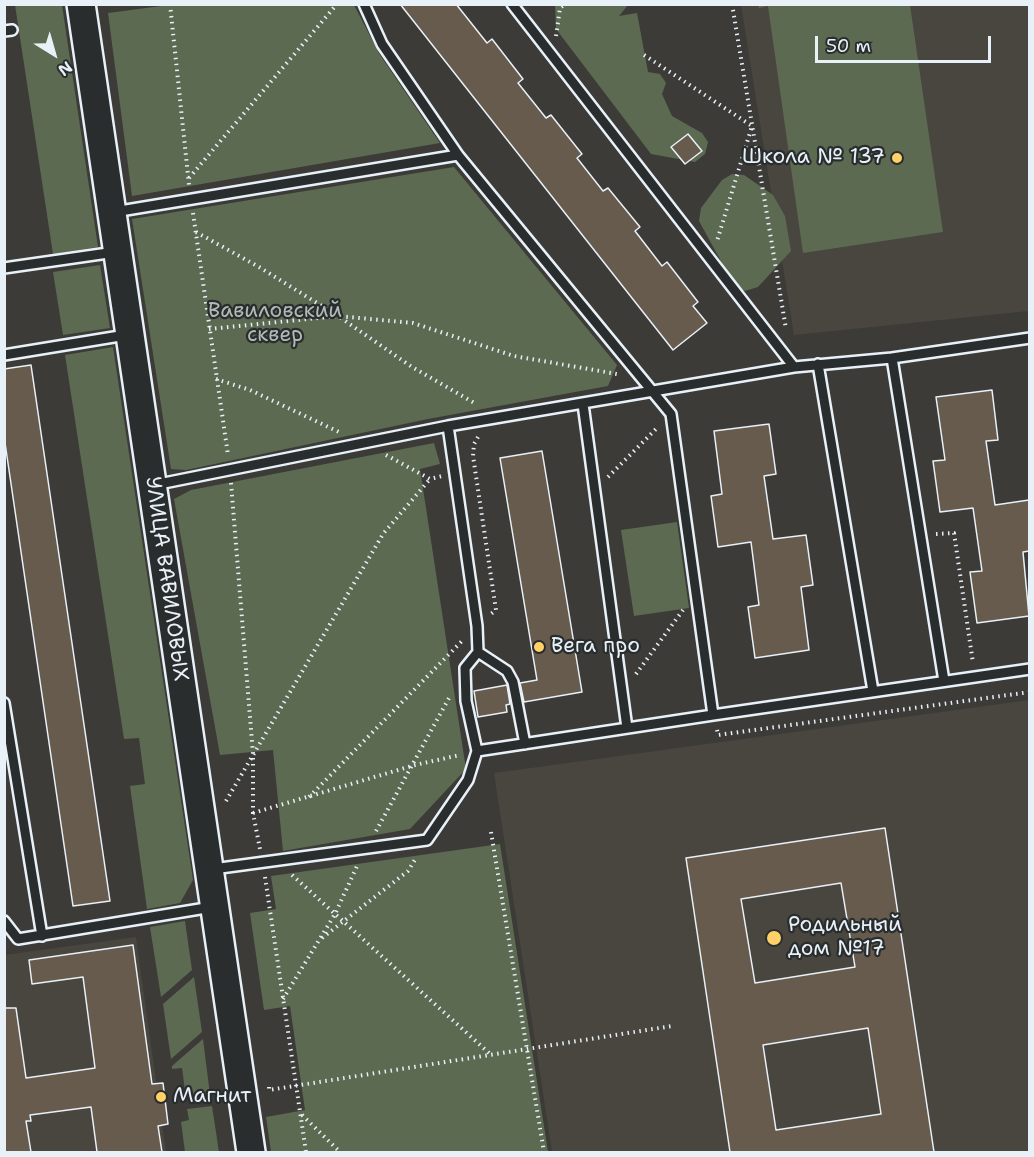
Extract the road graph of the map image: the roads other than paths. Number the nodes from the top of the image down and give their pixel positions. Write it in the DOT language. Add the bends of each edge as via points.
graph roads {
  1 [pos="364,4"];
  2 [pos="512,4"];
  3 [pos="83,5"];
  4 [pos="458,155"];
  5 [pos="112,212"];
  6 [pos="118,251"];
  7 [pos="4,268"];
  8 [pos="130,334"];
  9 [pos="1029,338"];
  10 [pos="4,355"];
  11 [pos="892,358"];
  12 [pos="818,364"];
  13 [pos="794,367"];
  14 [pos="656,392"];
  15 [pos="583,404"];
  16 [pos="448,426"];
  17 [pos="152,485"];
  18 [pos="478,652"];
  19 [pos="1029,669"];
  20 [pos="944,681"];
  21 [pos="873,691"];
  22 [pos="4,703"];
  23 [pos="713,715"];
  24 [pos="627,728"];
  25 [pos="525,744"];
  26 [pos="477,751"];
  27 [pos="209,870"];
  28 [pos="214,906"];
  29 [pos="4,921"];
  30 [pos="42,936"];
  31 [pos="250,1152"];
  1 -- 4 [label="lane" via="382,44"];
  2 -- 13 [label="lane"];
  3 -- 5 [label="street, УЛИЦА ВАВИЛОВЫХ"];
  4 -- 5 [label="lane"];
  4 -- 14 [label="lane"];
  5 -- 6 [label="street, УЛИЦА ВАВИЛОВЫХ"];
  6 -- 7 [label="lane"];
  6 -- 8 [label="street, УЛИЦА ВАВИЛОВЫХ"];
  8 -- 10 [label="lane"];
  8 -- 17 [label="street, УЛИЦА ВАВИЛОВЫХ"];
  9 -- 11 [label="lane"];
  11 -- 12 [label="lane"];
  11 -- 20 [label="lane"];
  12 -- 13 [label="lane"];
  12 -- 21 [label="lane"];
  13 -- 14 [label="lane"];
  14 -- 15 [label="lane"];
  14 -- 23 [label="lane" via="671,414"];
  15 -- 16 [label="lane"];
  15 -- 24 [label="lane"];
  16 -- 17 [label="lane"];
  16 -- 18 [label="lane"];
  17 -- 27 [label="street, УЛИЦА ВАВИЛОВЫХ"];
  18 -- 25 [label="lane" via="507,671 513,682"];
  18 -- 26 [label="lane" via="465,669 466,701"];
  19 -- 20 [label="lane"];
  20 -- 21 [label="lane"];
  21 -- 23 [label="lane"];
  22 -- 30 [label="lane"];
  23 -- 24 [label="lane"];
  24 -- 25 [label="lane"];
  25 -- 26 [label="lane"];
  26 -- 27 [label="lane" via="468,780 427,840"];
  27 -- 28 [label="street, УЛИЦА ВАВИЛОВЫХ"];
  28 -- 30 [label="lane"];
  28 -- 31 [label="street, УЛИЦА ВАВИЛОВЫХ"];
  29 -- 30 [label="lane" via="18,939"];
}
